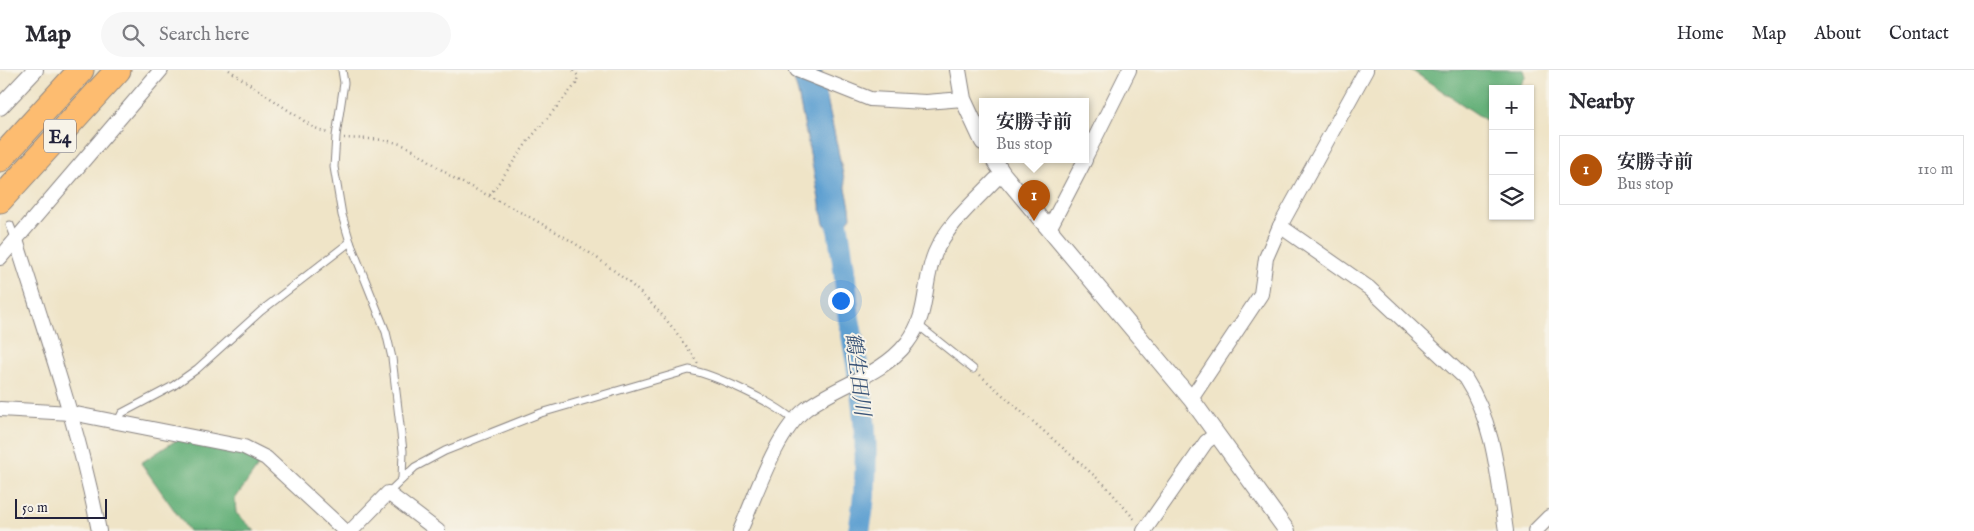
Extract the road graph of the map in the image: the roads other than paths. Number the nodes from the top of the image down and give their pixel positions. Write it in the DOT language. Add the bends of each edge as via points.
graph roads {
  1 [pos="34,70"];
  2 [pos="81,70"];
  3 [pos="118,70"];
  4 [pos="161,70"];
  5 [pos="342,70"];
  6 [pos="797,70"];
  7 [pos="958,70"];
  8 [pos="1129,70"];
  9 [pos="1362,71"];
  10 [pos="964,98"];
  11 [pos="0,107"];
  12 [pos="979,133"];
  13 [pos="1089,151"];
  14 [pos="0,159"];
  15 [pos="996,163"];
  16 [pos="1083,163"];
  17 [pos="1003,174"];
  18 [pos="0,200"];
  19 [pos="10,225"];
  20 [pos="1280,226"];
  21 [pos="1050,229"];
  22 [pos="16,240"];
  23 [pos="350,242"];
  24 [pos="0,258"];
  25 [pos="918,325"];
  26 [pos="973,369"];
  27 [pos="1190,399"];
  28 [pos="0,409"];
  29 [pos="71,413"];
  30 [pos="793,420"];
  31 [pos="118,421"];
  32 [pos="1216,434"];
  33 [pos="402,479"];
  34 [pos="388,493"];
  35 [pos="1549,517"];
  36 [pos="1144,530"];
  37 [pos="99,531"];
  38 [pos="345,531"];
  39 [pos="351,531"];
  40 [pos="438,531"];
  41 [pos="740,531"];
  42 [pos="1288,531"];
  43 [pos="1506,531"];
  44 [pos="1535,531"];
  1 -- 11 [label="street"];
  2 -- 14 [label="highway, E4"];
  3 -- 18 [label="highway, E4"];
  4 -- 22 [label="street"];
  5 -- 23 [label="lane" via="344,84 334,167"];
  6 -- 10 [label="street" via="854,94 882,101 926,102"];
  7 -- 10 [label="street"];
  8 -- 13 [label="street"];
  9 -- 20 [label="street"];
  10 -- 12 [label="street"];
  15 -- 17 [label="street"];
  16 -- 21 [label="street"];
  17 -- 21 [label="street"];
  17 -- 25 [label="street" via="949,229 941,242 935,253"];
  19 -- 22 [label="lane"];
  20 -- 27 [label="street" via="1266,258 1261,294"];
  20 -- 43 [label="street" via="1370,288 1465,378 1477,396 1490,430"];
  21 -- 27 [label="street"];
  22 -- 24 [label="street"];
  22 -- 29 [label="street"];
  23 -- 31 [label="lane" via="261,311 197,370 122,413"];
  23 -- 33 [label="lane" via="386,332 392,358 403,451"];
  25 -- 26 [label="lane"];
  25 -- 30 [label="street" via="897,355 875,371 807,408"];
  27 -- 32 [label="street"];
  28 -- 29 [label="street"];
  29 -- 31 [label="street"];
  29 -- 37 [label="street"];
  30 -- 33 [label="lane" via="779,409 701,372 689,370 541,413 444,451 415,467"];
  30 -- 41 [label="street" via="780,439"];
  31 -- 38 [label="street" via="244,447 266,458"];
  32 -- 36 [label="street" via="1206,442"];
  32 -- 42 [label="street"];
  33 -- 34 [label="lane"];
  34 -- 39 [label="street"];
  34 -- 40 [label="street"];
  35 -- 44 [label="street"];
}
